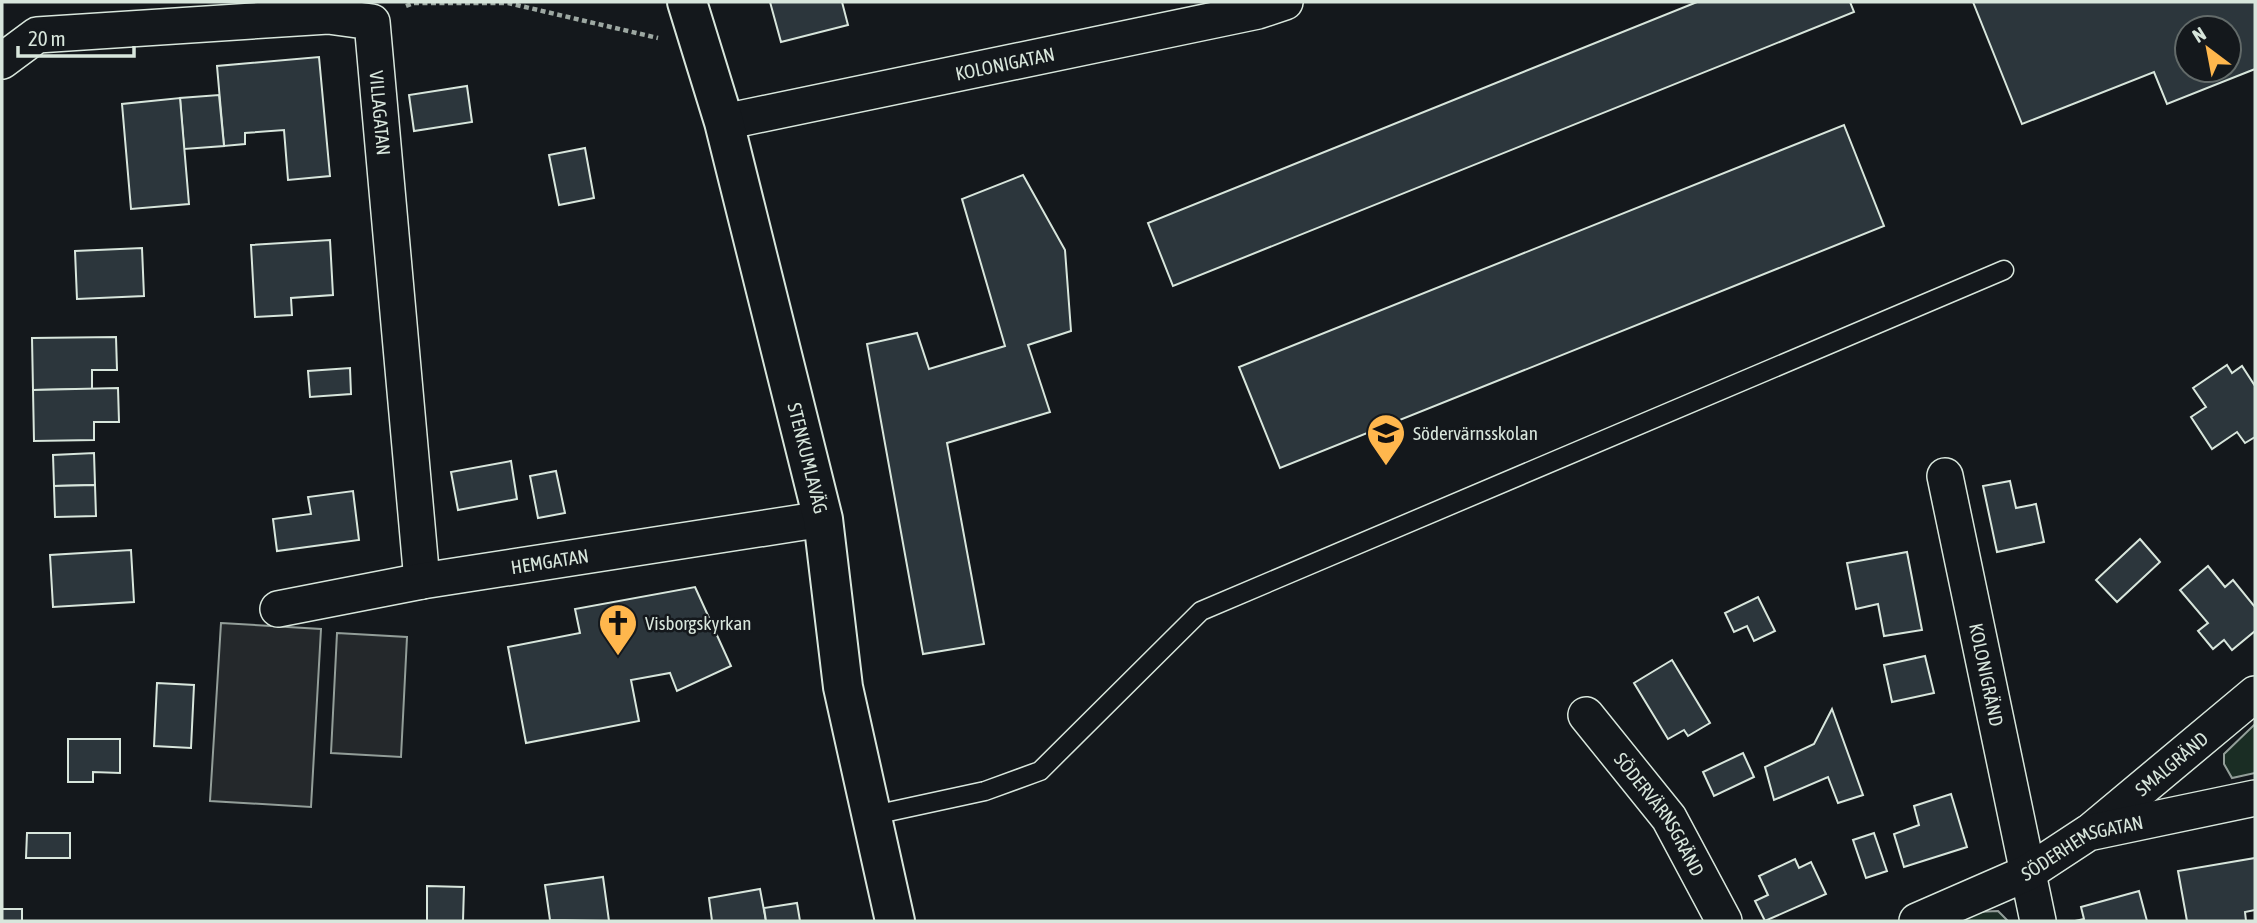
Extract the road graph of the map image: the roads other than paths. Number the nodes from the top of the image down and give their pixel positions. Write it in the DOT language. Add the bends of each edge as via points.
graph roads {
  1 [pos="687,2"];
  2 [pos="1266,5"];
  3 [pos="2,61"];
  4 [pos="724,122"];
  5 [pos="2004,270"];
  6 [pos="1945,476"];
  7 [pos="823,519"];
  8 [pos="422,581"];
  9 [pos="278,609"];
  10 [pos="2255,694"];
  11 [pos="1586,715"];
  12 [pos="2255,798"];
  13 [pos="874,815"];
  14 [pos="2088,833"];
  15 [pos="2027,873"];
  16 [pos="895,921"];
  17 [pos="1724,921"];
  18 [pos="1917,921"];
  19 [pos="2038,921"];
  1 -- 4 [label="street, STENKUMLAVÄG"];
  2 -- 4 [label="street, KOLONIGATAN"];
  3 -- 8 [label="street, VILLAGATAN" via="37,35 328,16 372,22"];
  4 -- 7 [label="street, STENKUMLAVÄG"];
  5 -- 13 [label="lane" via="1201,611 1040,771 985,791"];
  6 -- 15 [label="street, KOLONIGRÄND"];
  7 -- 8 [label="street, HEMGATAN"];
  7 -- 13 [label="street, STENKUMLAVÄG" via="843,687"];
  8 -- 9 [label="street, HEMGATAN"];
  10 -- 14 [label="street, SMALGRÄND"];
  11 -- 17 [label="street, SÖDERVÄRNSGRÄND" via="1669,818"];
  12 -- 14 [label="street, SÖDERHEMSGATAN"];
  13 -- 16 [label="street, STENKUMLAVÄG"];
  14 -- 15 [label="street, SÖDERHEMSGATAN"];
  15 -- 18 [label="street, SÖDERHEMSGATAN"];
  15 -- 19 [label="street, KOLONIGRÄND"];
}
